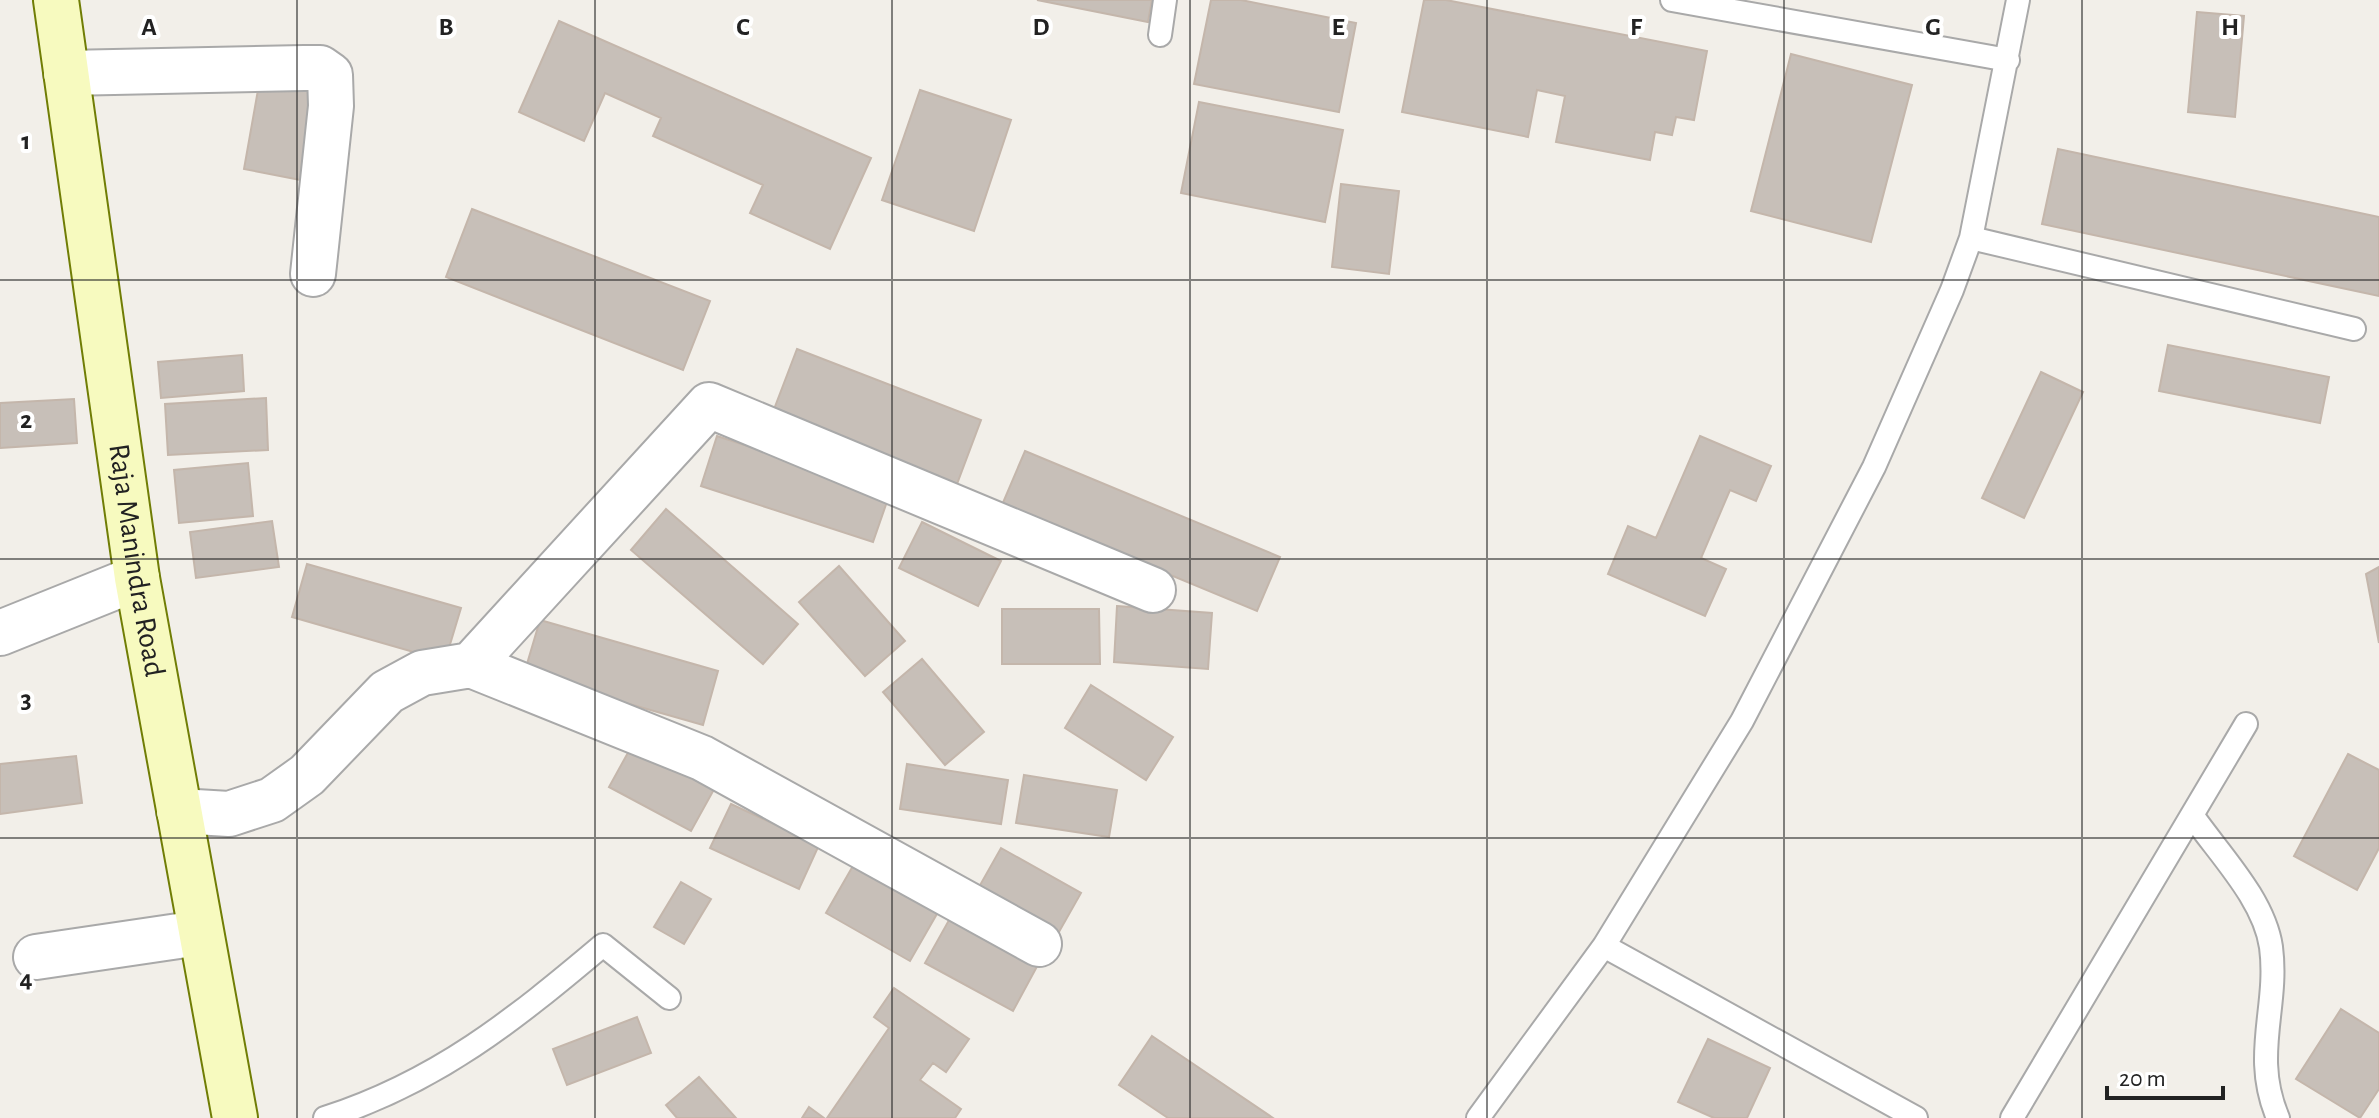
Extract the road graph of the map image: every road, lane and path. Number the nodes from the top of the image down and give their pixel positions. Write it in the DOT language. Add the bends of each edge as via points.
graph roads {
  1 [pos="56,0"];
  2 [pos="1165,0"];
  3 [pos="1672,0"];
  4 [pos="2018,0"];
  5 [pos="1160,35"];
  6 [pos="2008,60"];
  7 [pos="66,73"];
  8 [pos="1971,238"];
  9 [pos="313,274"];
  10 [pos="2354,329"];
  11 [pos="137,578"];
  12 [pos="1153,590"];
  13 [pos="0,633"];
  14 [pos="471,665"];
  15 [pos="2246,724"];
  16 [pos="179,811"];
  17 [pos="2192,815"];
  18 [pos="199,933"];
  19 [pos="1039,944"];
  20 [pos="1604,946"];
  21 [pos="36,957"];
  22 [pos="669,998"];
  23 [pos="235,1118"];
  24 [pos="325,1118"];
  25 [pos="1478,1118"];
  26 [pos="1916,1118"];
  27 [pos="2012,1118"];
  28 [pos="2278,1118"];
  1 -- 7 [label="street, Raja Manindra Road"];
  2 -- 5 [label="lane"];
  3 -- 6 [label="lane"];
  4 -- 6 [label="lane"];
  6 -- 8 [label="lane"];
  7 -- 9 [label="street" via="320,68 330,75"];
  7 -- 11 [label="street, Raja Manindra Road"];
  8 -- 10 [label="lane"];
  8 -- 20 [label="lane" via="1874,467 1742,721"];
  11 -- 13 [label="street"];
  11 -- 16 [label="street, Raja Manindra Road"];
  12 -- 14 [label="street" via="709,405"];
  14 -- 16 [label="street" via="422,673 387,692 307,775 272,800 229,814"];
  14 -- 19 [label="street" via="702,758"];
  15 -- 17 [label="lane"];
  16 -- 18 [label="street, Raja Manindra Road"];
  17 -- 27 [label="lane"];
  17 -- 28 [label="lane" via="2252,899 2271,945 2263,1057"];
  18 -- 21 [label="street"];
  18 -- 23 [label="street, Raja Manindra Road"];
  20 -- 25 [label="lane"];
  20 -- 26 [label="lane"];
  22 -- 24 [label="lane" via="603,945 517,1018 454,1060 377,1101"];
}
